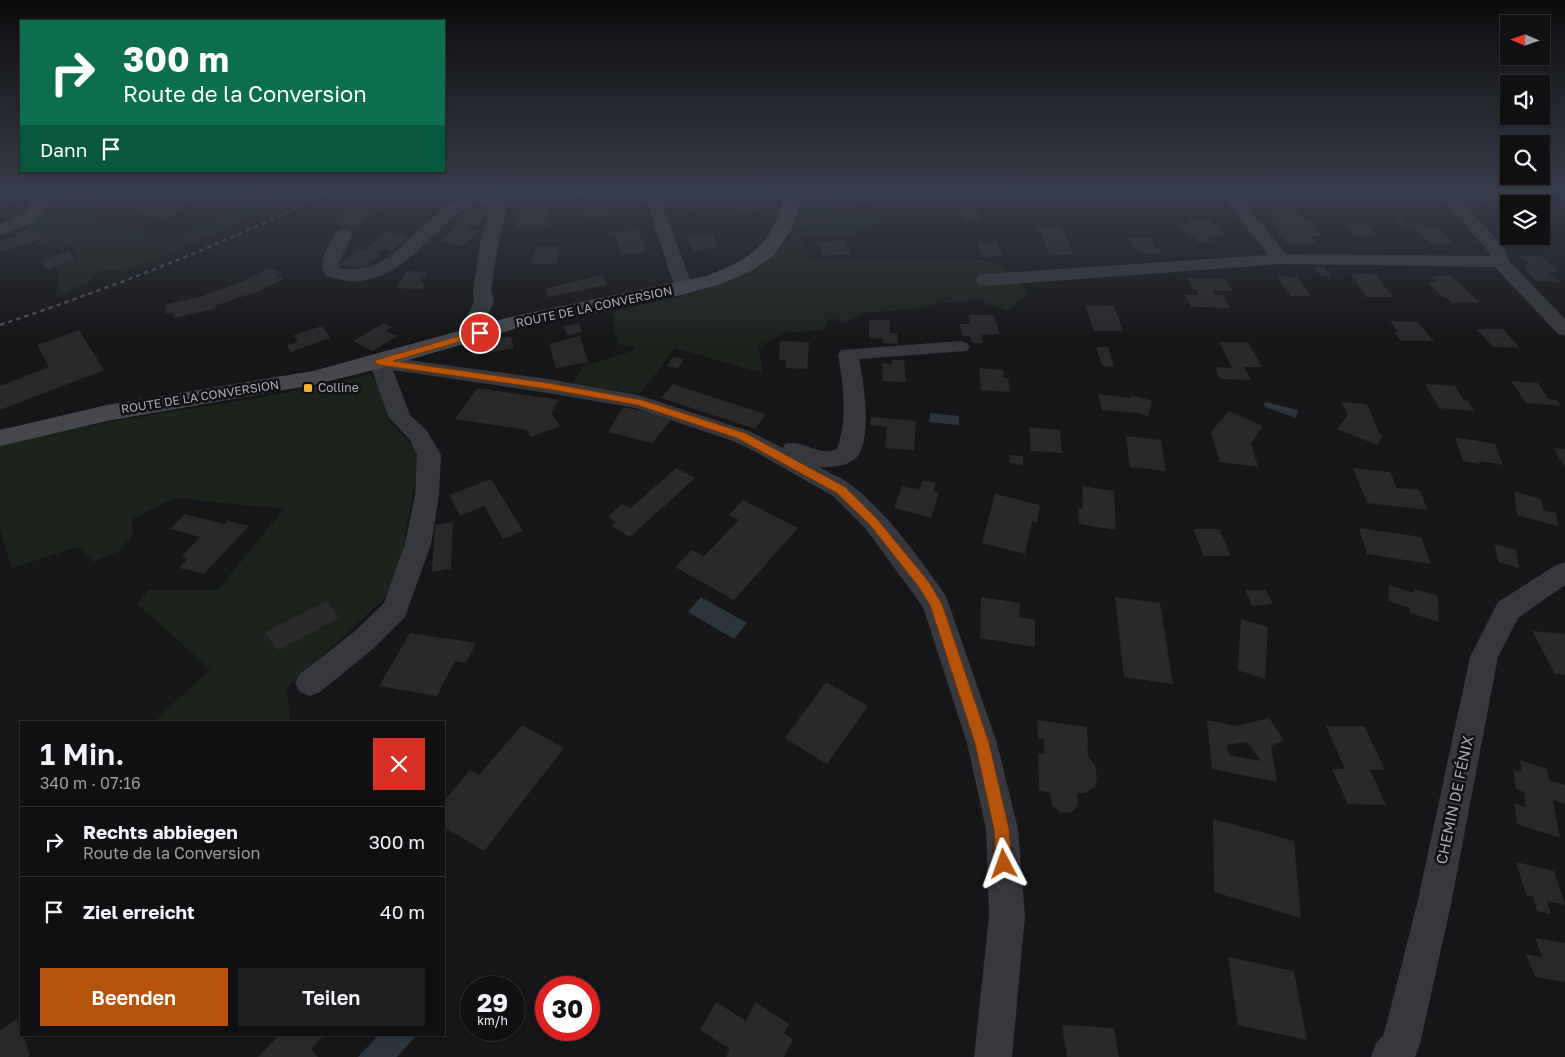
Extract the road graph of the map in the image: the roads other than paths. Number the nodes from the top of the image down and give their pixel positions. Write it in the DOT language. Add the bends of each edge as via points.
graph roads {
  1 [pos="340,241"];
  2 [pos="417,241"];
  3 [pos="490,241"];
  4 [pos="668,241"];
  5 [pos="776,241"];
  6 [pos="1267,241"];
  7 [pos="1489,241"];
  8 [pos="1281,259"];
  9 [pos="1500,262"];
  10 [pos="985,280"];
  11 [pos="686,288"];
  12 [pos="1565,330"];
  13 [pos="480,333"];
  14 [pos="960,347"];
  15 [pos="379,362"];
  16 [pos="0,438"];
  17 [pos="760,445"];
  18 [pos="1565,572"];
  19 [pos="310,683"];
  20 [pos="993,1057"];
  21 [pos="1390,1057"];
  1 -- 2 [label="street" via="330,263 332,272 350,276 379,270"];
  3 -- 13 [label="street" via="482,290 484,302 476,318"];
  4 -- 11 [label="street"];
  5 -- 11 [label="main road, ROUTE DE LA CONVERSION" via="736,270"];
  6 -- 8 [label="street"];
  7 -- 9 [label="street" via="1498,251"];
  8 -- 9 [label="street"];
  8 -- 10 [label="street"];
  9 -- 12 [label="street"];
  11 -- 13 [label="main road, ROUTE DE LA CONVERSION" via="534,317"];
  13 -- 15 [label="main road, ROUTE DE LA CONVERSION"];
  14 -- 17 [label="street" via="848,354 854,420 847,454 818,461 776,442"];
  15 -- 16 [label="main road, ROUTE DE LA CONVERSION" via="301,380 119,410"];
  15 -- 17 [label="street" via="638,402"];
  15 -- 19 [label="street" via="400,418 418,436 429,455 427,495 418,544 395,609 364,640"];
  17 -- 20 [label="street" via="841,490 874,522 936,604 982,743 1002,829 1007,916"];
  18 -- 21 [label="street, CHEMIN DE FÉNIX" via="1508,610 1484,657 1434,904 1401,1044"];
}
